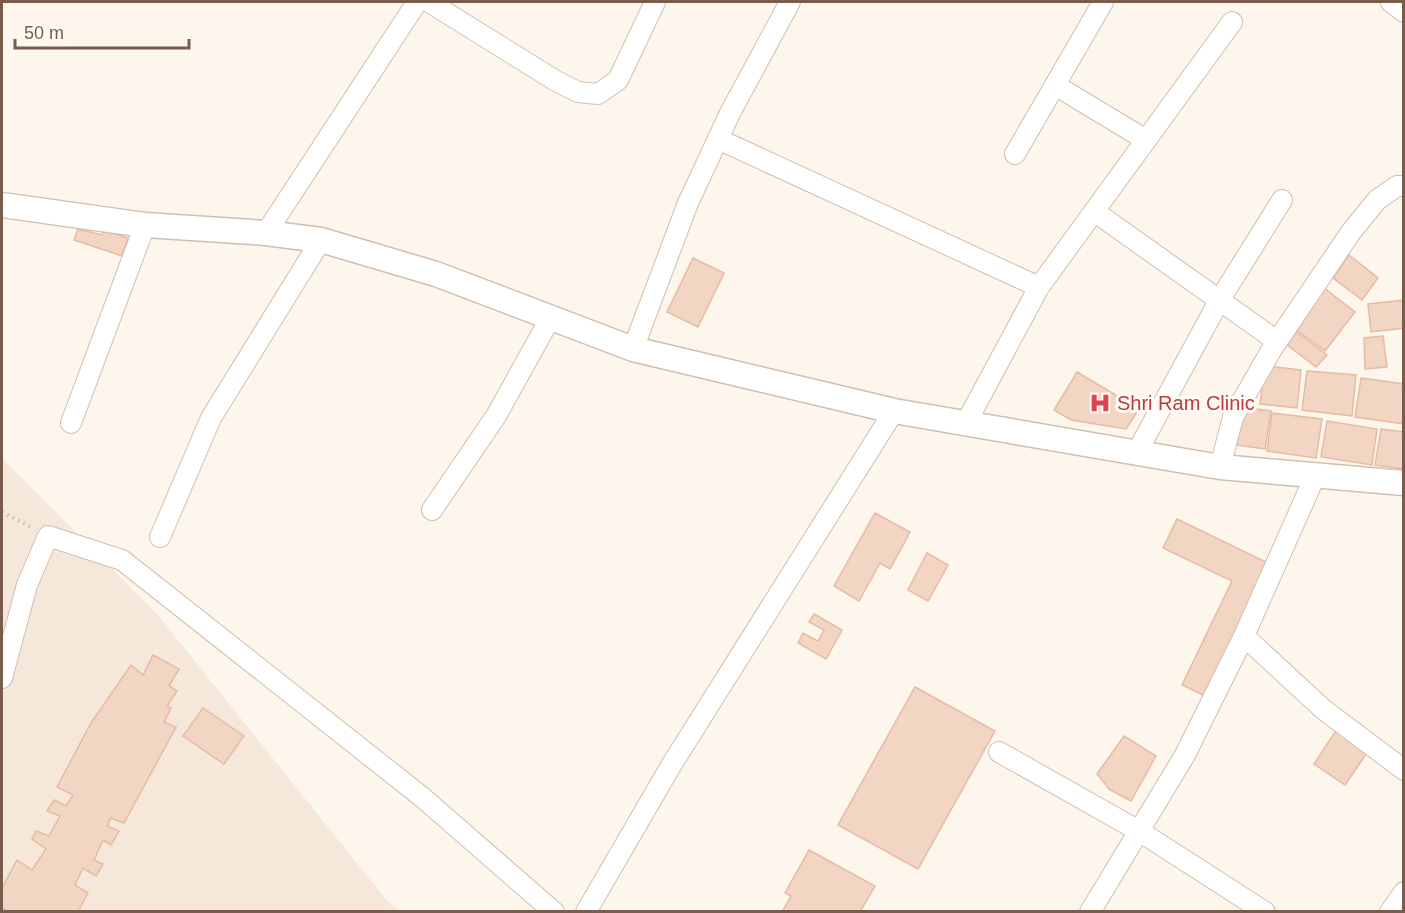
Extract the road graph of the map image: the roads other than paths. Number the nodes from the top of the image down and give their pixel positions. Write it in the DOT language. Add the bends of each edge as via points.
graph roads {
  1 [pos="417,2"];
  2 [pos="429,2"];
  3 [pos="655,2"];
  4 [pos="790,2"];
  5 [pos="1103,2"];
  6 [pos="1390,2"];
  7 [pos="1404,12"];
  8 [pos="1232,22"];
  9 [pos="1055,85"];
  10 [pos="718,139"];
  11 [pos="1146,140"];
  12 [pos="1015,154"];
  13 [pos="1404,186"];
  14 [pos="1282,200"];
  15 [pos="2,205"];
  16 [pos="1095,212"];
  17 [pos="145,225"];
  18 [pos="266,233"];
  19 [pos="321,240"];
  20 [pos="1039,287"];
  21 [pos="1219,301"];
  22 [pos="551,317"];
  23 [pos="1276,341"];
  24 [pos="633,349"];
  25 [pos="894,411"];
  26 [pos="71,423"];
  27 [pos="966,423"];
  28 [pos="1137,452"];
  29 [pos="1220,466"];
  30 [pos="1316,474"];
  31 [pos="1404,483"];
  32 [pos="432,510"];
  33 [pos="160,537"];
  34 [pos="1244,636"];
  35 [pos="2,678"];
  36 [pos="999,752"];
  37 [pos="1404,770"];
  38 [pos="1139,831"];
  39 [pos="1404,892"];
  40 [pos="554,912"];
  41 [pos="586,912"];
  42 [pos="1090,912"];
  43 [pos="1264,912"];
  44 [pos="1390,912"];
  1 -- 18 [label="street"];
  2 -- 3 [label="street" via="556,81 578,92 598,94 618,80"];
  4 -- 10 [label="street"];
  5 -- 9 [label="street"];
  6 -- 7 [label="street"];
  8 -- 11 [label="street"];
  9 -- 11 [label="street"];
  9 -- 12 [label="street"];
  10 -- 20 [label="street"];
  10 -- 24 [label="street" via="688,203"];
  11 -- 16 [label="street"];
  13 -- 23 [label="street" via="1397,186 1377,200"];
  14 -- 21 [label="street"];
  15 -- 17 [label="street"];
  16 -- 20 [label="street"];
  16 -- 21 [label="street"];
  17 -- 18 [label="street"];
  17 -- 26 [label="street"];
  18 -- 19 [label="street"];
  19 -- 22 [label="street" via="436,274"];
  19 -- 33 [label="street" via="211,418"];
  20 -- 27 [label="street"];
  21 -- 23 [label="street"];
  21 -- 28 [label="street"];
  22 -- 24 [label="street"];
  22 -- 32 [label="street" via="496,416"];
  23 -- 29 [label="street" via="1233,417"];
  24 -- 25 [label="street"];
  25 -- 27 [label="street"];
  25 -- 41 [label="street" via="672,764"];
  27 -- 28 [label="street"];
  28 -- 29 [label="street"];
  29 -- 30 [label="street"];
  30 -- 31 [label="street"];
  30 -- 34 [label="street"];
  34 -- 37 [label="street" via="1323,709"];
  34 -- 38 [label="street" via="1185,755"];
  35 -- 40 [label="street" via="27,585 48,536 122,560 422,797"];
  36 -- 38 [label="street"];
  38 -- 42 [label="street"];
  38 -- 43 [label="street"];
  39 -- 44 [label="street"];
}
